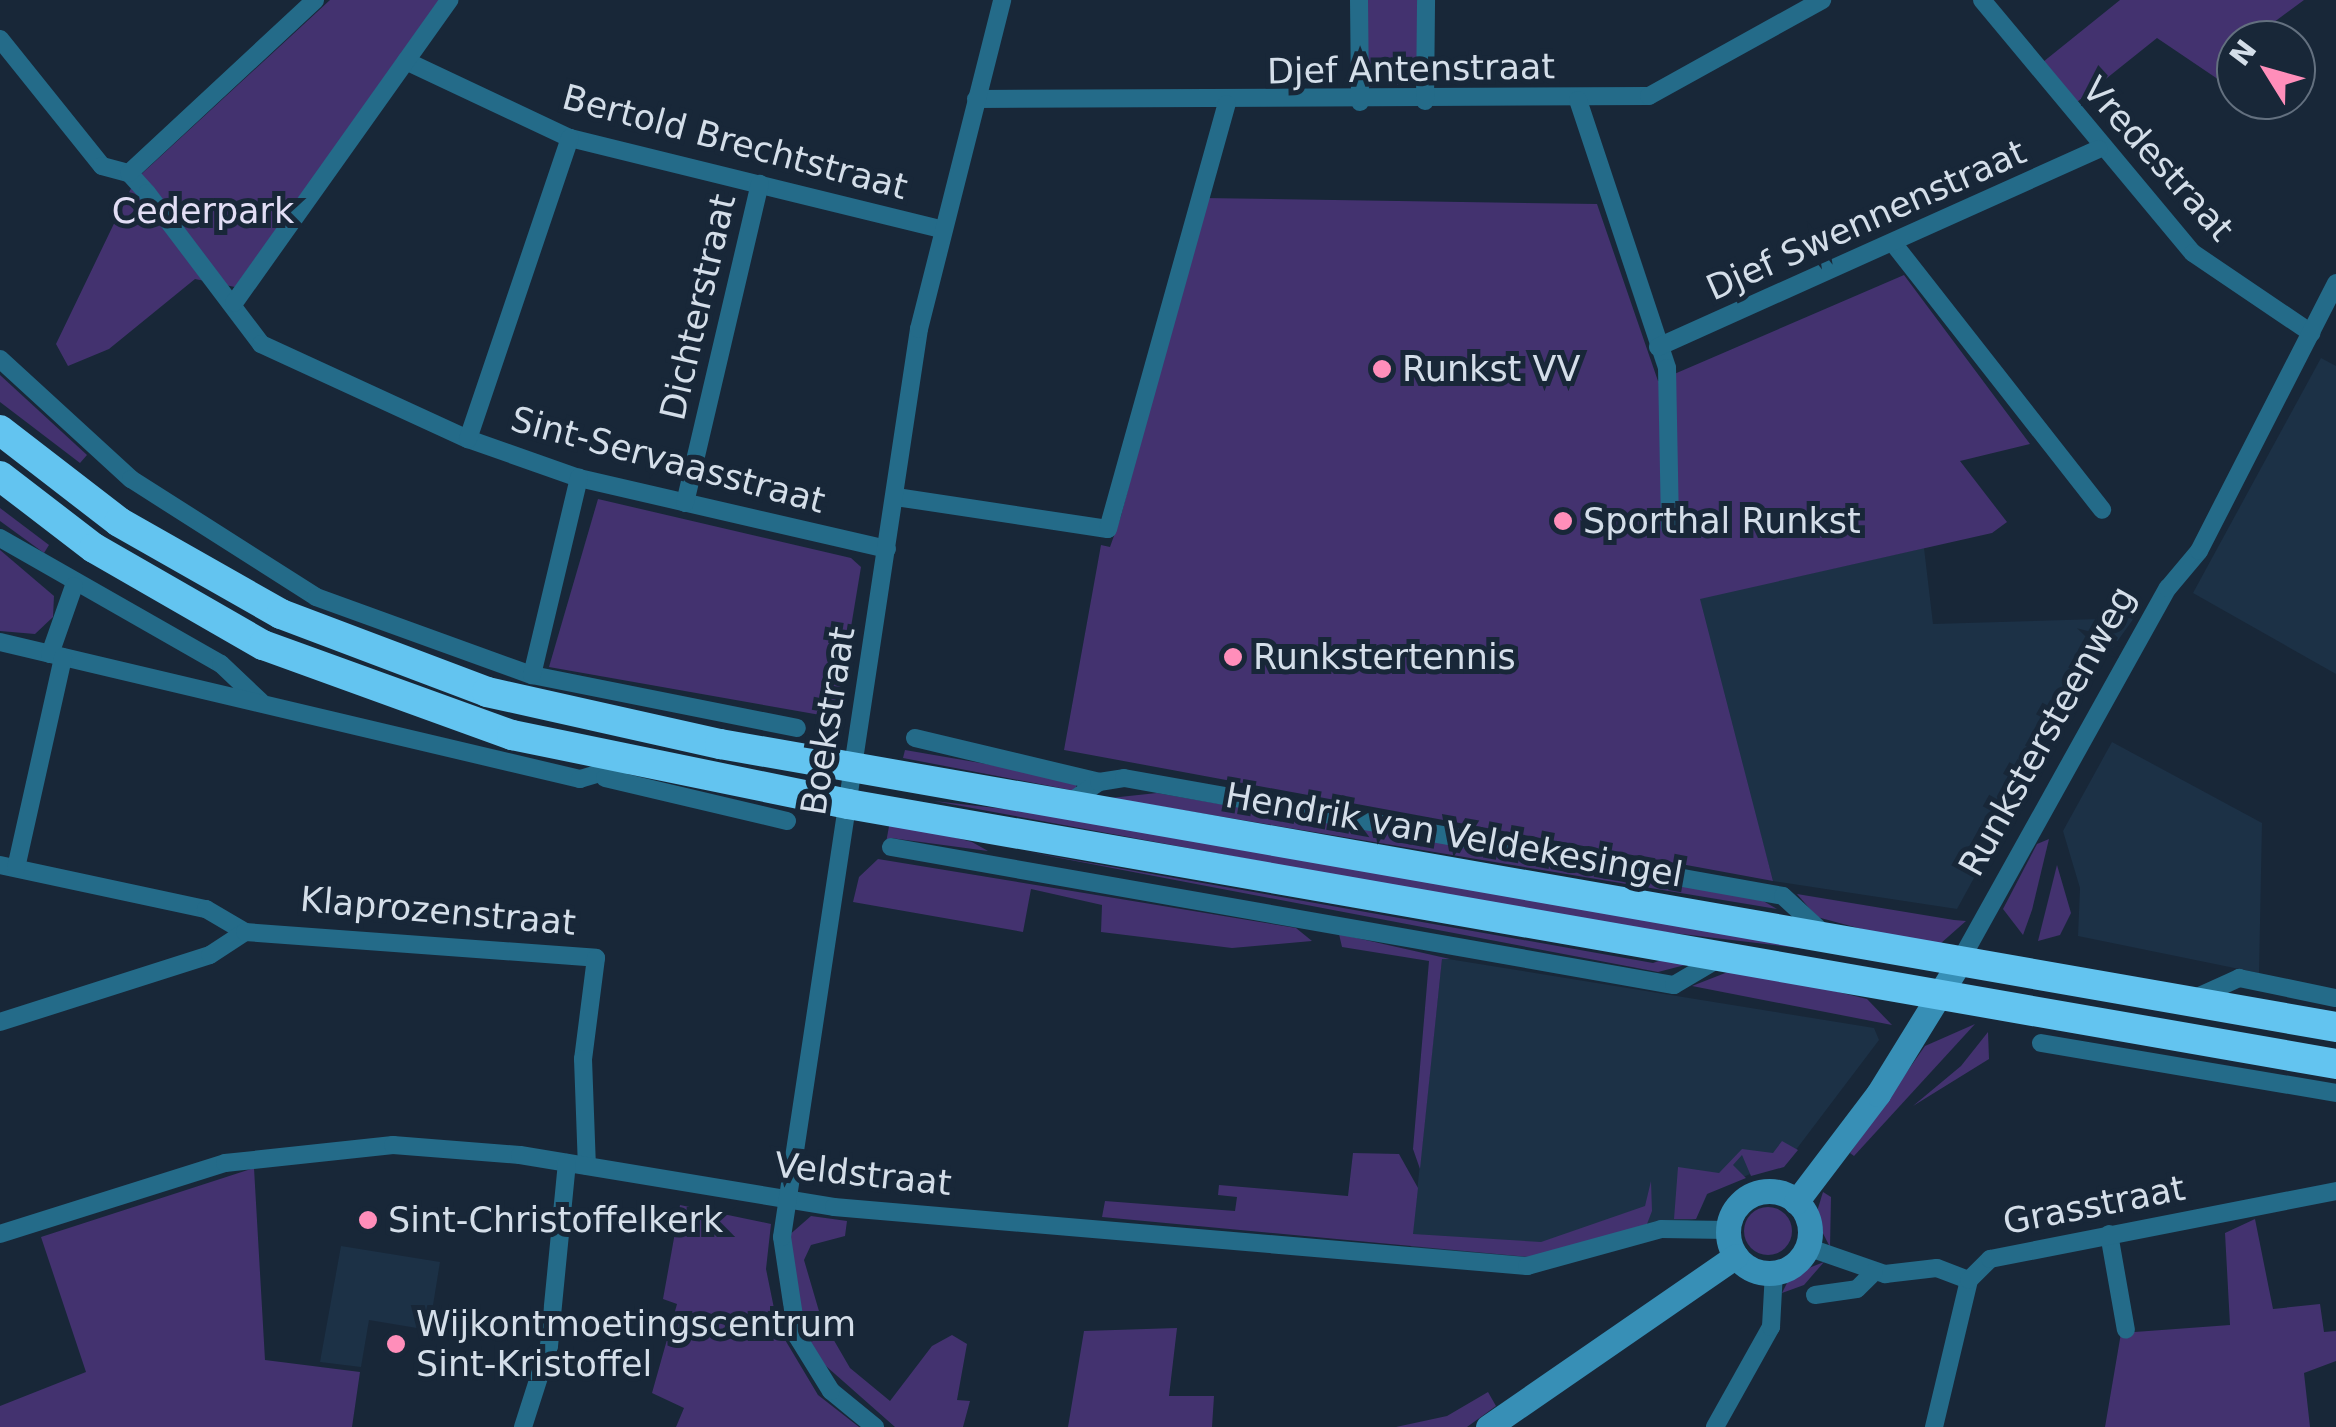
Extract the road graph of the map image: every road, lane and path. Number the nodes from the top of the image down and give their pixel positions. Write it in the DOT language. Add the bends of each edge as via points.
graph roads {
  1 [pos="316,0"];
  2 [pos="449,0"];
  3 [pos="1002,0"];
  4 [pos="1359,0"];
  5 [pos="1426,0"];
  6 [pos="1822,0"];
  7 [pos="1982,0"];
  8 [pos="0,39"];
  9 [pos="406,62"];
  10 [pos="976,99"];
  11 [pos="1425,100"];
  12 [pos="1578,100"];
  13 [pos="1360,102"];
  14 [pos="1227,104"];
  15 [pos="570,138"];
  16 [pos="2099,148"];
  17 [pos="128,173"];
  18 [pos="760,184"];
  19 [pos="941,229"];
  20 [pos="1893,243"];
  21 [pos="2336,284"];
  22 [pos="234,303"];
  23 [pos="2311,333"];
  24 [pos="1658,347"];
  25 [pos="0,359"];
  26 [pos="0,430"];
  27 [pos="468,439"];
  28 [pos="0,476"];
  29 [pos="579,478"];
  30 [pos="896,497"];
  31 [pos="685,503"];
  32 [pos="2102,510"];
  33 [pos="1670,527"];
  34 [pos="0,538"];
  35 [pos="887,549"];
  36 [pos="74,586"];
  37 [pos="0,642"];
  38 [pos="57,656"];
  39 [pos="532,674"];
  40 [pos="264,705"];
  41 [pos="695,713"];
  42 [pos="797,728"];
  43 [pos="915,738"];
  44 [pos="720,744"];
  45 [pos="636,762"];
  46 [pos="854,768"];
  47 [pos="604,778"];
  48 [pos="1099,782"];
  49 [pos="848,804"];
  50 [pos="1066,806"];
  51 [pos="787,821"];
  52 [pos="976,824"];
  53 [pos="891,847"];
  54 [pos="8,867"];
  55 [pos="1018,869"];
  56 [pos="245,932"];
  57 [pos="1829,937"];
  58 [pos="1723,956"];
  59 [pos="1960,961"];
  60 [pos="1942,994"];
  61 [pos="2336,998"];
  62 [pos="2187,1002"];
  63 [pos="2077,1018"];
  64 [pos="0,1022"];
  65 [pos="2336,1028"];
  66 [pos="2041,1043"];
  67 [pos="2144,1058"];
  68 [pos="2336,1064"];
  69 [pos="2336,1093"];
  70 [pos="567,1164"];
  71 [pos="587,1166"];
  72 [pos="2336,1191"];
  73 [pos="787,1200"];
  74 [pos="1796,1202"];
  75 [pos="1728,1230"];
  76 [pos="0,1234"];
  77 [pos="2109,1234"];
  78 [pos="1807,1247"];
  79 [pos="1736,1256"];
  80 [pos="1774,1272"];
  81 [pos="1874,1272"];
  82 [pos="1969,1280"];
  83 [pos="1815,1295"];
  84 [pos="2126,1330"];
  85 [pos="523,1427"];
  86 [pos="875,1427"];
  87 [pos="1488,1427"];
  88 [pos="1715,1427"];
  89 [pos="1934,1427"];
  1 -- 17 [label="street"];
  2 -- 9 [label="street"];
  3 -- 10 [label="street, Boekstraat"];
  4 -- 13 [label="street"];
  5 -- 11 [label="street"];
  6 -- 12 [label="street, Djef Antenstraat" via="1649,96"];
  7 -- 16 [label="street, Vredestraat"];
  8 -- 17 [label="street, Sint-Servaasstraat" via="102,166"];
  9 -- 15 [label="street, Bertold Brechtstraat"];
  9 -- 22 [label="street"];
  10 -- 14 [label="street, Djef Antenstraat"];
  10 -- 19 [label="street, Boekstraat"];
  11 -- 12 [label="street, Djef Antenstraat"];
  11 -- 13 [label="street, Djef Antenstraat"];
  12 -- 24 [label="street"];
  13 -- 14 [label="street, Djef Antenstraat"];
  14 -- 30 [label="street" via="1108,529"];
  15 -- 18 [label="street, Bertold Brechtstraat"];
  15 -- 27 [label="street"];
  16 -- 20 [label="street, Djef Swennenstraat"];
  16 -- 23 [label="street, Vredestraat" via="2193,253"];
  17 -- 22 [label="street, Sint-Servaasstraat"];
  18 -- 19 [label="street, Bertold Brechtstraat"];
  18 -- 31 [label="street, Dichterstraat"];
  19 -- 30 [label="street, Boekstraat"];
  20 -- 24 [label="street, Djef Swennenstraat"];
  20 -- 32 [label="street"];
  21 -- 23 [label="street, Runkstersteenweg"];
  22 -- 27 [label="street, Sint-Servaasstraat" via="261,344"];
  23 -- 59 [label="street, Runkstersteenweg" via="2199,551 2168,588"];
  24 -- 33 [label="street" via="1671,425"];
  25 -- 39 [label="street" via="131,479 260,566 373,622"];
  26 -- 44 [label="highway, Hendrik van Veldekesingel" via="119,522 280,614 487,692"];
  27 -- 29 [label="street, Sint-Servaasstraat"];
  28 -- 45 [label="highway, Hendrik van Veldekesingel" via="94,548 263,646 512,736"];
  29 -- 31 [label="street, Sint-Servaasstraat"];
  29 -- 39 [label="street"];
  30 -- 35 [label="street, Boekstraat"];
  31 -- 35 [label="street, Sint-Servaasstraat"];
  34 -- 36 [label="street"];
  35 -- 46 [label="street, Boekstraat"];
  36 -- 38 [label="street"];
  36 -- 40 [label="street" via="221,664"];
  37 -- 38 [label="street"];
  38 -- 40 [label="street"];
  38 -- 54 [label="street, Klaprozenstraat"];
  39 -- 41 [label="street"];
  40 -- 47 [label="street"];
  41 -- 42 [label="street"];
  41 -- 44 [label="street"];
  43 -- 48 [label="street, Hendrik van Veldekesingel"];
  44 -- 46 [label="highway, Hendrik van Veldekesingel"];
  45 -- 47 [label="street"];
  45 -- 49 [label="highway, Hendrik van Veldekesingel"];
  46 -- 49 [label="street, Boekstraat"];
  46 -- 50 [label="highway, Hendrik van Veldekesingel"];
  47 -- 51 [label="street"];
  48 -- 50 [label="street"];
  48 -- 57 [label="street, Hendrik van Veldekesingel" via="1124,778 1783,896"];
  49 -- 52 [label="highway, Hendrik van Veldekesingel"];
  49 -- 73 [label="street, Boekstraat"];
  50 -- 57 [label="highway, Hendrik van Veldekesingel"];
  52 -- 55 [label="street"];
  52 -- 58 [label="highway, Hendrik van Veldekesingel"];
  53 -- 55 [label="street"];
  54 -- 56 [label="street, Klaprozenstraat" via="206,909"];
  55 -- 58 [label="street" via="1674,985"];
  56 -- 64 [label="street" via="210,955"];
  56 -- 71 [label="street, Klaprozenstraat" via="596,958 583,1059"];
  57 -- 59 [label="highway, Hendrik van Veldekesingel"];
  58 -- 60 [label="highway, Hendrik van Veldekesingel"];
  59 -- 60 [label="street, Runkstersteenweg"];
  59 -- 62 [label="highway, Hendrik van Veldekesingel"];
  60 -- 63 [label="highway, Hendrik van Veldekesingel"];
  60 -- 74 [label="street, Runkstersteenweg"];
  61 -- 62 [label="street" via="2239,978"];
  62 -- 65 [label="highway, Hendrik van Veldekesingel"];
  63 -- 67 [label="street"];
  63 -- 68 [label="highway, Hendrik van Veldekesingel"];
  66 -- 67 [label="street"];
  67 -- 69 [label="street"];
  70 -- 71 [label="street, Veldstraat"];
  70 -- 76 [label="street, Veldstraat" via="420,1145 303,1150 202,1169"];
  70 -- 85 [label="street" via="549,1346"];
  71 -- 73 [label="street, Veldstraat"];
  72 -- 77 [label="street, Grasstraat"];
  73 -- 75 [label="street, Veldstraat" via="1527,1266 1661,1230"];
  73 -- 86 [label="street, Boekstraat" via="781,1269 797,1336 832,1391"];
  74 -- 75 [label="street" via="1756,1192 1733,1212"];
  74 -- 78 [label="street" via="1809,1222"];
  75 -- 79 [label="street"];
  77 -- 82 [label="street, Grasstraat" via="2001,1255"];
  77 -- 84 [label="street"];
  78 -- 80 [label="street"];
  78 -- 81 [label="street"];
  79 -- 80 [label="street"];
  79 -- 87 [label="street"];
  80 -- 88 [label="street" via="1772,1327"];
  81 -- 82 [label="street" via="1937,1268"];
  81 -- 83 [label="street" via="1857,1288"];
  82 -- 89 [label="street"];
}
